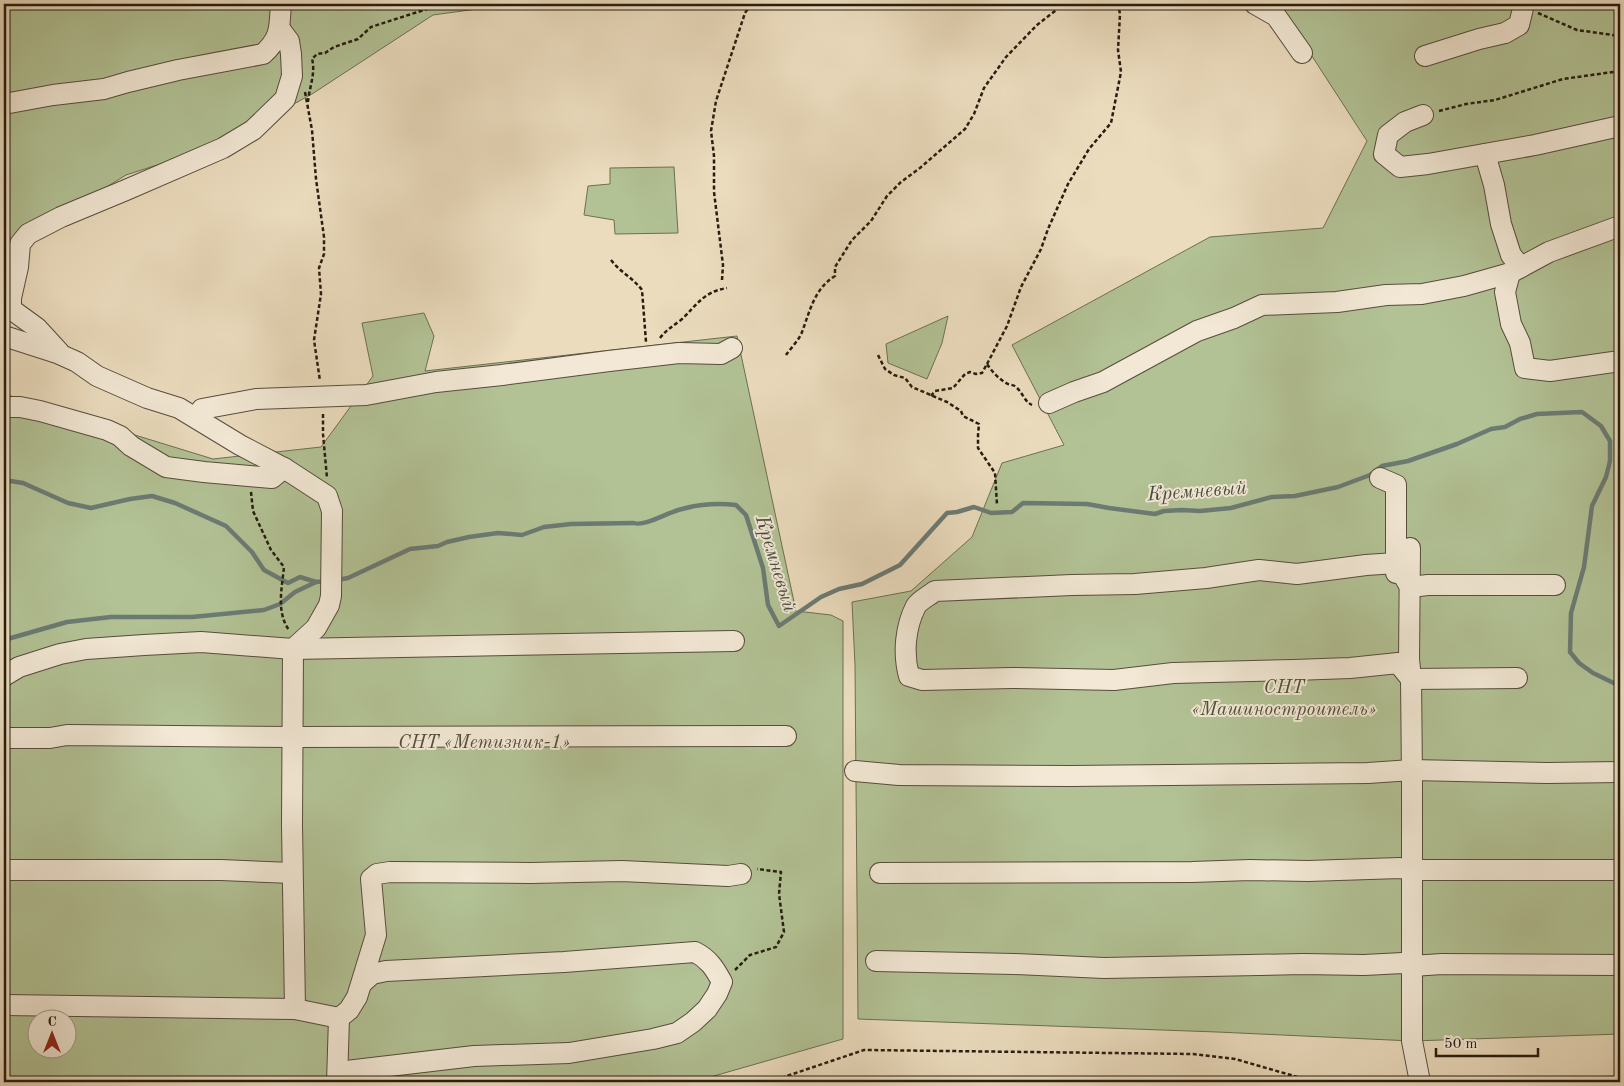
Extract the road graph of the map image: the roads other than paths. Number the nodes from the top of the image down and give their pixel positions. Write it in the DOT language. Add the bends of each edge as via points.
graph roads {
  1 [pos="281,4"];
  2 [pos="1255,4"];
  3 [pos="1529,6"];
  4 [pos="280,29"];
  5 [pos="1302,53"];
  6 [pos="1424,56"];
  7 [pos="4,104"];
  8 [pos="1424,115"];
  9 [pos="1620,126"];
  10 [pos="1485,154"];
  11 [pos="1620,226"];
  12 [pos="11,257"];
  13 [pos="1516,270"];
  14 [pos="8,306"];
  15 [pos="4,336"];
  16 [pos="732,348"];
  17 [pos="62,355"];
  18 [pos="1620,361"];
  19 [pos="1049,403"];
  20 [pos="4,407"];
  21 [pos="199,420"];
  22 [pos="284,468"];
  23 [pos="1380,478"];
  24 [pos="1410,548"];
  25 [pos="1396,563"];
  26 [pos="1555,585"];
  27 [pos="1410,587"];
  28 [pos="734,641"];
  29 [pos="293,649"];
  30 [pos="1398,663"];
  31 [pos="4,676"];
  32 [pos="1517,678"];
  33 [pos="1411,679"];
  34 [pos="786,736"];
  35 [pos="293,737"];
  36 [pos="4,738"];
  37 [pos="1407,770"];
  38 [pos="855,771"];
  39 [pos="1620,772"];
  40 [pos="1406,869"];
  41 [pos="4,870"];
  42 [pos="1620,870"];
  43 [pos="292,873"];
  44 [pos="880,873"];
  45 [pos="741,874"];
  46 [pos="876,962"];
  47 [pos="1407,964"];
  48 [pos="1620,965"];
  49 [pos="362,983"];
  50 [pos="4,1005"];
  51 [pos="295,1009"];
  52 [pos="340,1018"];
  53 [pos="338,1077"];
  54 [pos="1420,1082"];
  1 -- 4 [label="lane"];
  2 -- 5 [label="lane" via="1276,16"];
  3 -- 6 [label="lane" via="1519,25 1505,33"];
  4 -- 7 [label="lane" via="277,39 264,54 178,70 104,89"];
  4 -- 12 [label="lane" via="289,41 292,76 285,99 253,130 223,148 28,234"];
  8 -- 10 [label="lane" via="1405,122 1388,135 1384,154 1400,167"];
  9 -- 10 [label="lane"];
  10 -- 13 [label="lane"];
  11 -- 13 [label="lane" via="1549,252"];
  12 -- 14 [label="lane" via="18,268"];
  13 -- 18 [label="lane" via="1505,292 1525,368 1550,371"];
  13 -- 19 [label="lane" via="1464,286 1422,294 1262,305 1198,330 1103,382"];
  14 -- 17 [label="lane" via="37,328"];
  15 -- 17 [label="lane"];
  16 -- 21 [label="lane" via="721,354 645,356 436,382 366,395 256,399 202,409"];
  17 -- 21 [label="lane" via="97,376 147,398 180,408"];
  20 -- 22 [label="lane" via="40,410 107,430 166,467 272,478"];
  21 -- 22 [label="lane"];
  22 -- 29 [label="lane" via="327,496 332,511 329,605 316,628"];
  23 -- 25 [label="lane" via="1396,485"];
  24 -- 27 [label="lane"];
  25 -- 27 [label="lane"];
  25 -- 30 [label="lane"];
  25 -- 30 [label="lane" via="1297,574 1259,570 1135,584 935,591 917,605 907,632 905,661 909,676 922,680 1114,680 1173,673 1350,668"];
  26 -- 27 [label="lane"];
  27 -- 33 [label="lane"];
  28 -- 29 [label="lane"];
  29 -- 31 [label="lane" via="200,642 111,647 60,654 19,667"];
  29 -- 35 [label="lane"];
  30 -- 33 [label="lane"];
  30 -- 37 [label="lane"];
  32 -- 33 [label="lane"];
  33 -- 37 [label="lane"];
  34 -- 35 [label="lane"];
  35 -- 36 [label="lane" via="67,735"];
  35 -- 43 [label="lane"];
  37 -- 38 [label="lane" via="1070,776 899,775"];
  37 -- 39 [label="lane"];
  37 -- 40 [label="lane"];
  40 -- 42 [label="lane"];
  40 -- 44 [label="lane"];
  40 -- 47 [label="lane"];
  41 -- 43 [label="lane"];
  43 -- 51 [label="lane"];
  45 -- 49 [label="lane" via="622,871 377,874 370,879 376,935"];
  46 -- 47 [label="lane" via="1104,968"];
  47 -- 48 [label="lane"];
  47 -- 54 [label="lane" via="1412,1000 1412,1041"];
  49 -- 52 [label="lane" via="349,1010"];
  49 -- 53 [label="lane" via="372,974 386,971 695,952 705,957 722,982 707,1009 677,1033 569,1053 474,1056"];
  50 -- 51 [label="lane"];
  51 -- 52 [label="lane"];
  52 -- 53 [label="lane"];
}
